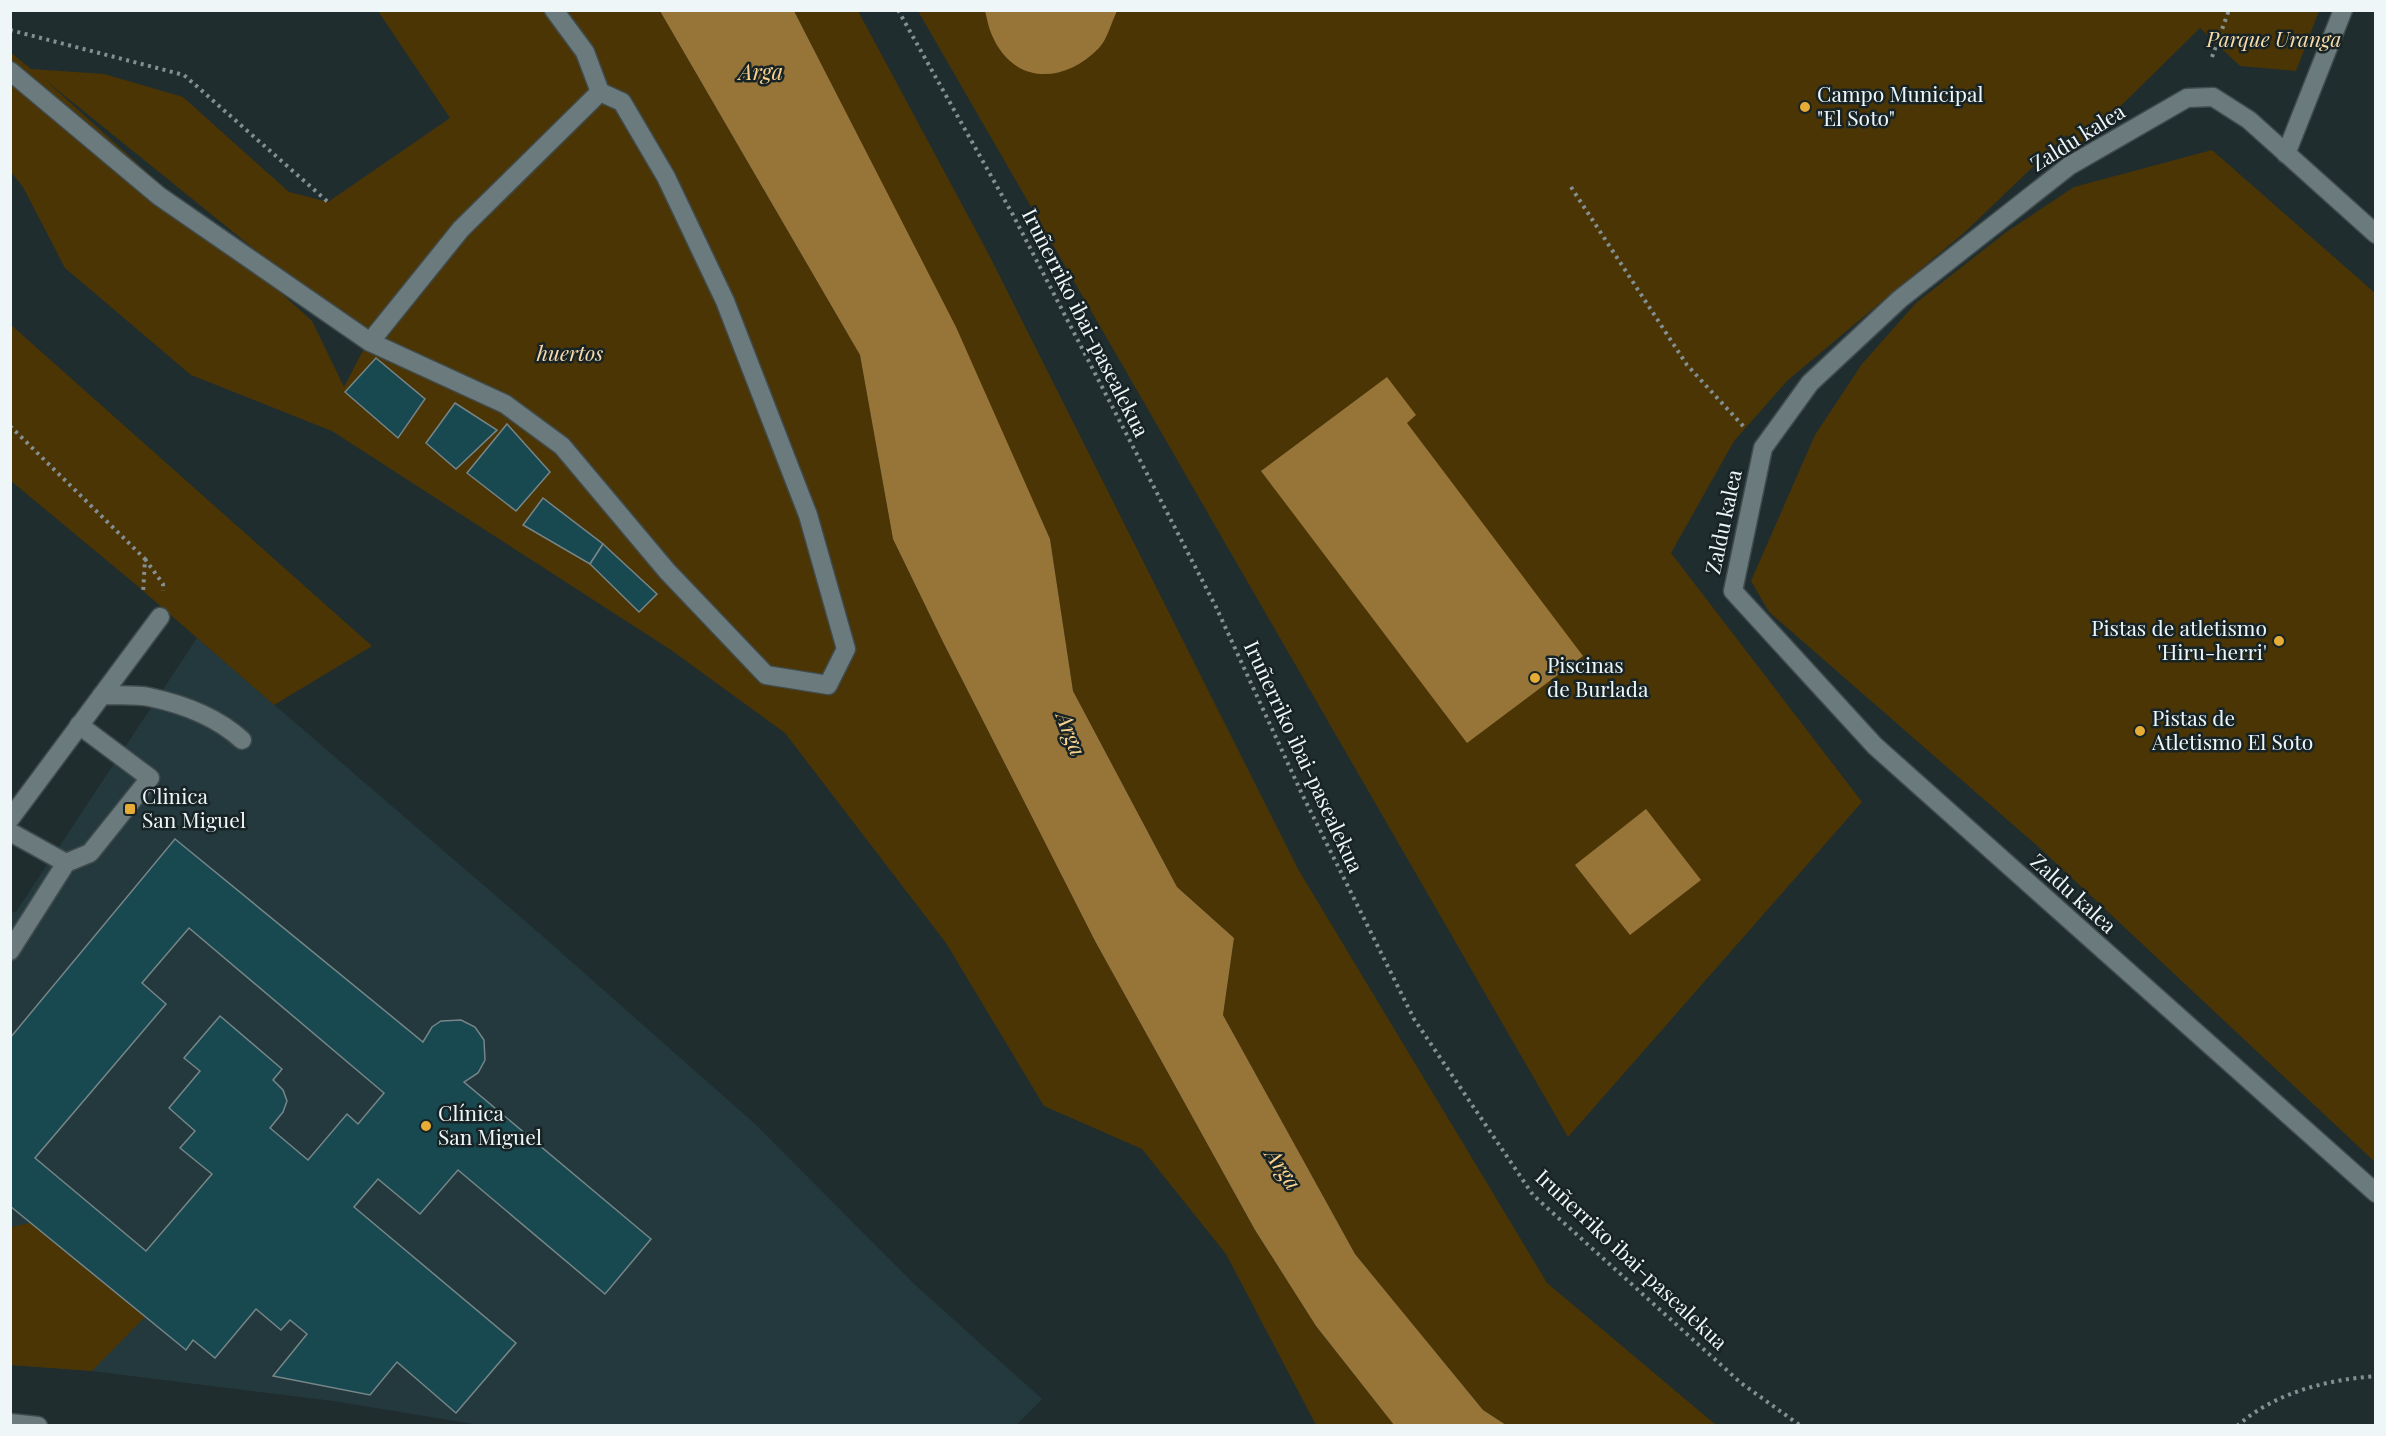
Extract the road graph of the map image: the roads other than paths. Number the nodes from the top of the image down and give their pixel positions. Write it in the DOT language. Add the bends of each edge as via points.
graph roads {
  1 [pos="554,10"];
  2 [pos="2343,10"];
  3 [pos="10,71"];
  4 [pos="600,92"];
  5 [pos="2286,154"];
  6 [pos="2376,234"];
  7 [pos="370,342"];
  8 [pos="160,617"];
  9 [pos="102,695"];
  10 [pos="79,725"];
  11 [pos="242,740"];
  12 [pos="10,819"];
  13 [pos="10,832"];
  14 [pos="66,863"];
  15 [pos="10,951"];
  16 [pos="2376,1193"];
  17 [pos="10,1422"];
  18 [pos="38,1425"];
  1 -- 4 [label="street" via="585,52"];
  2 -- 5 [label="street"];
  3 -- 7 [label="street" via="159,196"];
  4 -- 7 [label="street" via="461,229"];
  4 -- 7 [label="street" via="622,102 666,177 725,301 808,515 846,649 828,685 766,675 667,571 562,446 505,404"];
  5 -- 6 [label="street, Zaldu kalea"];
  5 -- 16 [label="street, Zaldu kalea" via="2249,120 2213,97 2187,98 2069,166 1900,299 1810,383 1762,448 1733,591 1875,746"];
  8 -- 9 [label="street"];
  9 -- 10 [label="street"];
  9 -- 11 [label="street" via="148,697 199,712"];
  10 -- 12 [label="street"];
  10 -- 14 [label="street" via="150,778 90,853"];
  13 -- 14 [label="street"];
  14 -- 15 [label="street"];
  17 -- 18 [label="street"];
}
